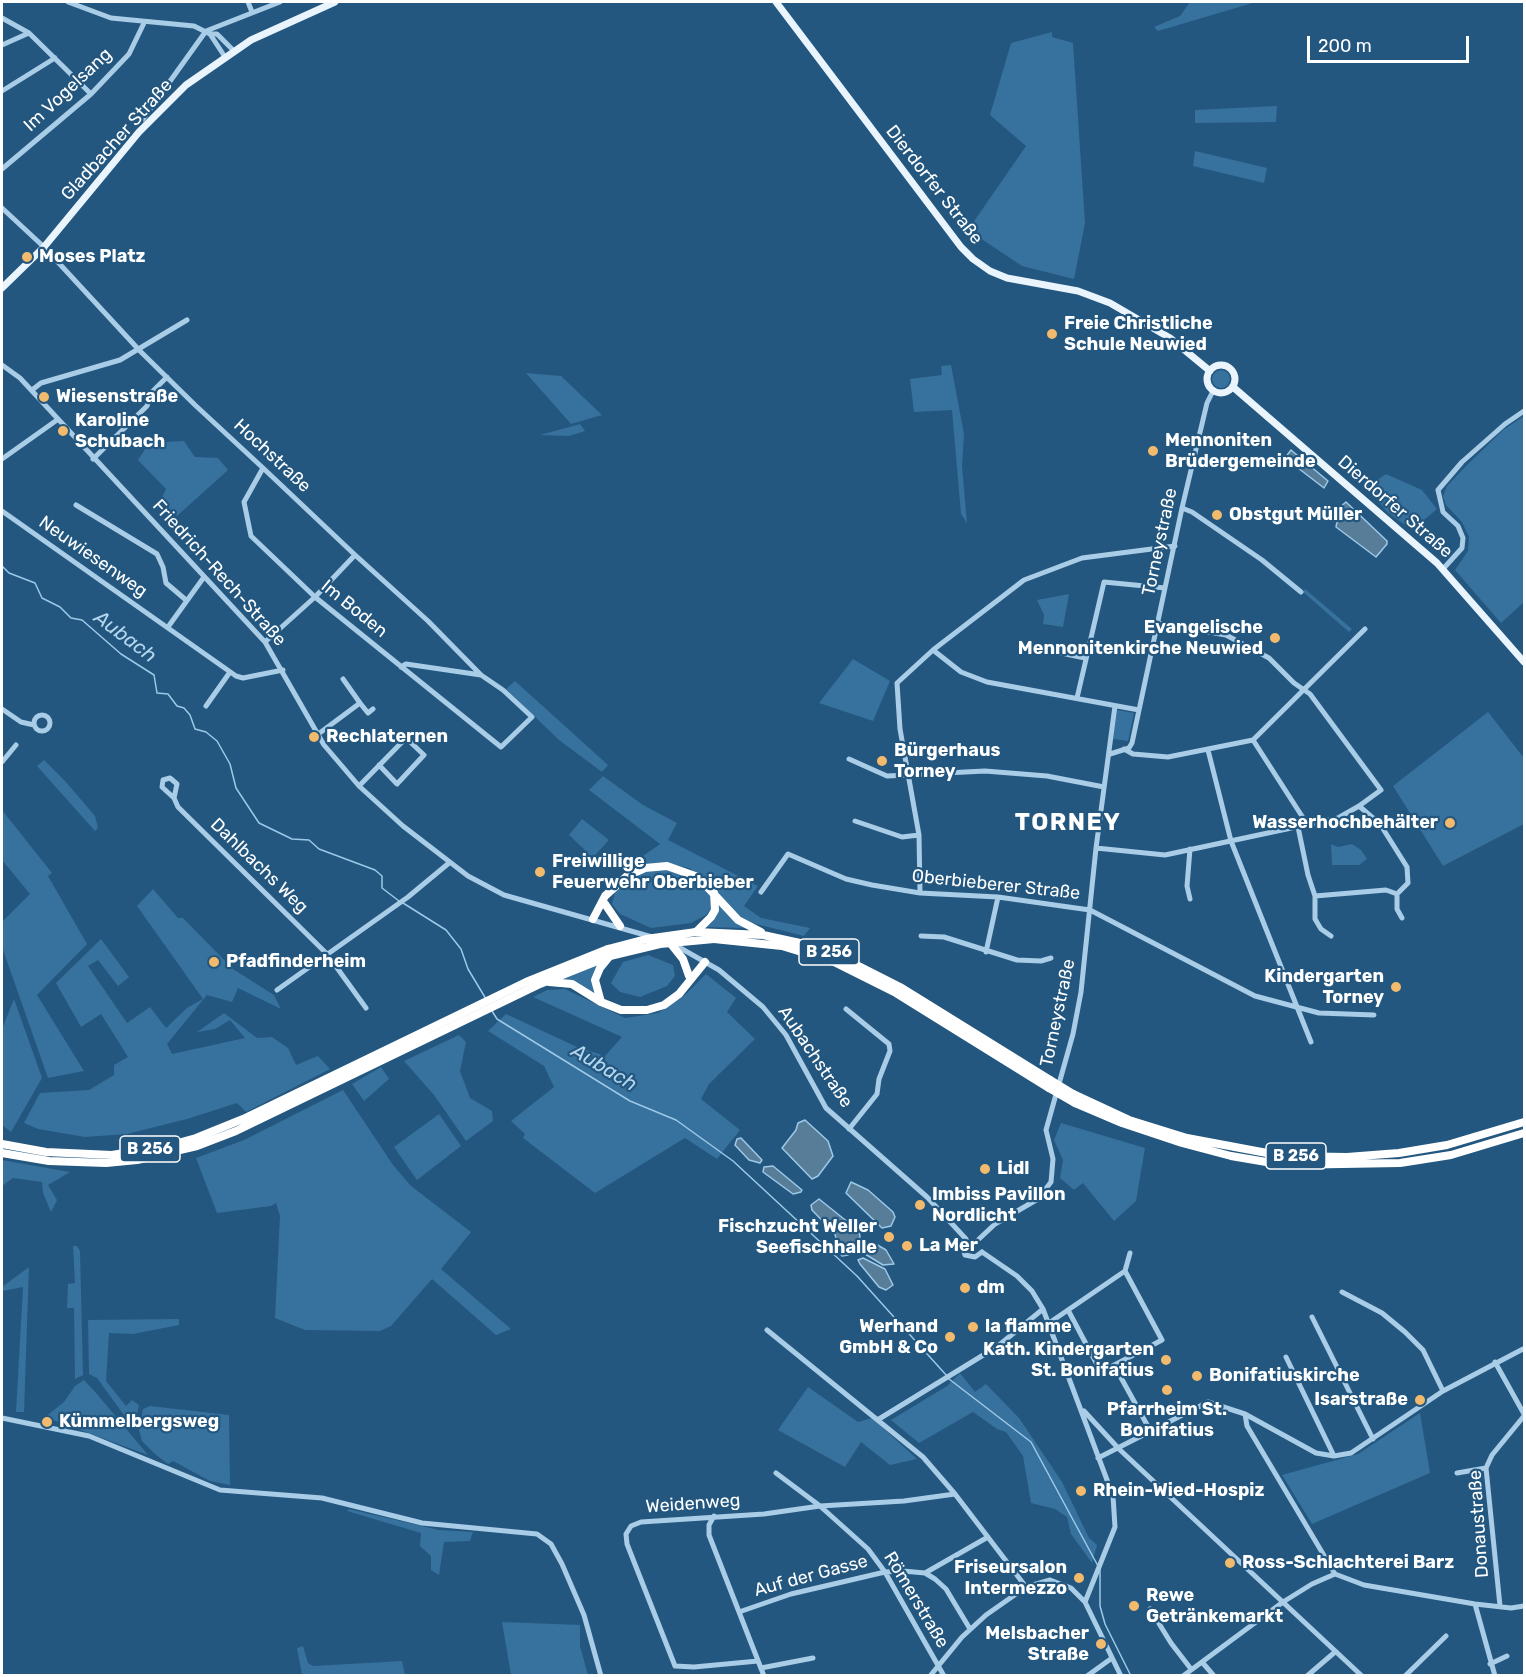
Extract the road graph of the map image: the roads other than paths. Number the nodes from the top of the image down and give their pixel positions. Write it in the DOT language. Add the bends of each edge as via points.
graph roads {
  1 [pos="68,2"];
  2 [pos="248,2"];
  3 [pos="280,2"];
  4 [pos="335,2"];
  5 [pos="776,2"];
  6 [pos="252,12"];
  7 [pos="2,18"];
  8 [pos="144,23"];
  9 [pos="208,32"];
  10 [pos="29,33"];
  11 [pos="2,45"];
  12 [pos="234,51"];
  13 [pos="225,57"];
  14 [pos="55,58"];
  15 [pos="2,92"];
  16 [pos="91,94"];
  17 [pos="143,119"];
  18 [pos="2,169"];
  19 [pos="2,208"];
  20 [pos="44,247"];
  21 [pos="2,288"];
  22 [pos="187,320"];
  23 [pos="138,349"];
  24 [pos="2,365"];
  25 [pos="1210,371"];
  26 [pos="167,377"];
  27 [pos="1233,387"];
  28 [pos="32,390"];
  29 [pos="1213,390"];
  30 [pos="1524,411"];
  31 [pos="57,420"];
  32 [pos="2,459"];
  33 [pos="93,459"];
  34 [pos="263,468"];
  35 [pos="76,505"];
  36 [pos="1182,508"];
  37 [pos="2,511"];
  38 [pos="1175,546"];
  39 [pos="356,555"];
  40 [pos="1443,569"];
  41 [pos="204,577"];
  42 [pos="1165,588"];
  43 [pos="1300,592"];
  44 [pos="315,597"];
  45 [pos="186,600"];
  46 [pos="1158,623"];
  47 [pos="168,627"];
  48 [pos="1365,629"];
  49 [pos="265,642"];
  50 [pos="1030,644"];
  51 [pos="933,650"];
  52 [pos="1085,658"];
  53 [pos="1524,662"];
  54 [pos="401,667"];
  55 [pos="283,670"];
  56 [pos="230,672"];
  57 [pos="481,675"];
  58 [pos="343,679"];
  59 [pos="1305,690"];
  60 [pos="1077,698"];
  61 [pos="360,703"];
  62 [pos="206,706"];
  63 [pos="1115,706"];
  64 [pos="2,709"];
  65 [pos="373,709"];
  66 [pos="1139,710"];
  67 [pos="532,717"];
  68 [pos="34,725"];
  69 [pos="317,735"];
  70 [pos="1253,740"];
  71 [pos="16,745"];
  72 [pos="1124,749"];
  73 [pos="1208,750"];
  74 [pos="1109,756"];
  75 [pos="849,759"];
  76 [pos="2,762"];
  77 [pos="379,765"];
  78 [pos="908,775"];
  79 [pos="359,786"];
  80 [pos="1104,788"];
  81 [pos="174,798"];
  82 [pos="1359,806"];
  83 [pos="855,821"];
  84 [pos="1307,824"];
  85 [pos="1298,827"];
  86 [pos="919,835"];
  87 [pos="1231,841"];
  88 [pos="1096,848"];
  89 [pos="1190,849"];
  90 [pos="449,863"];
  91 [pos="613,887"];
  92 [pos="761,892"];
  93 [pos="714,893"];
  94 [pos="920,893"];
  95 [pos="1397,894"];
  96 [pos="1315,896"];
  97 [pos="998,897"];
  98 [pos="1190,899"];
  99 [pos="605,904"];
  100 [pos="1090,910"];
  101 [pos="1402,918"];
  102 [pos="593,919"];
  103 [pos="620,926"];
  104 [pos="696,932"];
  105 [pos="921,936"];
  106 [pos="1331,936"];
  107 [pos="774,937"];
  108 [pos="671,944"];
  109 [pos="609,952"];
  110 [pos="986,952"];
  111 [pos="327,954"];
  112 [pos="1051,958"];
  113 [pos="705,962"];
  114 [pos="688,976"];
  115 [pos="540,984"];
  116 [pos="527,985"];
  117 [pos="684,987"];
  118 [pos="277,990"];
  119 [pos="601,1002"];
  120 [pos="366,1008"];
  121 [pos="846,1009"];
  122 [pos="1297,1009"];
  123 [pos="1374,1015"];
  124 [pos="1311,1042"];
  125 [pos="1049,1084"];
  126 [pos="1074,1099"];
  127 [pos="291,1100"];
  128 [pos="1524,1122"];
  129 [pos="849,1129"];
  130 [pos="1524,1133"];
  131 [pos="2,1144"];
  132 [pos="2,1153"];
  133 [pos="966,1239"];
  134 [pos="979,1239"];
  135 [pos="982,1252"];
  136 [pos="1130,1253"];
  137 [pos="1125,1271"];
  138 [pos="1342,1292"];
  139 [pos="1043,1310"];
  140 [pos="1068,1310"];
  141 [pos="1312,1317"];
  142 [pos="1049,1323"];
  143 [pos="767,1330"];
  144 [pos="1523,1349"];
  145 [pos="1286,1357"];
  146 [pos="1495,1362"];
  147 [pos="1114,1365"];
  148 [pos="1443,1391"];
  149 [pos="1081,1408"];
  150 [pos="1245,1414"];
  151 [pos="1524,1415"];
  152 [pos="2,1418"];
  153 [pos="879,1419"];
  154 [pos="1150,1431"];
  155 [pos="1373,1439"];
  156 [pos="1119,1449"];
  157 [pos="1334,1456"];
  158 [pos="1098,1458"];
  159 [pos="1486,1468"];
  160 [pos="776,1473"];
  161 [pos="1457,1473"];
  162 [pos="956,1494"];
  163 [pos="820,1506"];
  164 [pos="714,1516"];
  165 [pos="988,1537"];
  166 [pos="885,1572"];
  167 [pos="926,1573"];
  168 [pos="1335,1575"];
  169 [pos="1026,1587"];
  170 [pos="1085,1602"];
  171 [pos="1283,1602"];
  172 [pos="1475,1604"];
  173 [pos="1500,1606"];
  174 [pos="1524,1606"];
  175 [pos="1150,1609"];
  176 [pos="739,1612"];
  177 [pos="970,1629"];
  178 [pos="1446,1636"];
  179 [pos="1335,1652"];
  180 [pos="1507,1656"];
  181 [pos="813,1658"];
  182 [pos="1112,1658"];
  183 [pos="1202,1662"];
  184 [pos="1490,1664"];
  185 [pos="759,1665"];
  186 [pos="939,1666"];
  187 [pos="1191,1669"];
  188 [pos="601,1676"];
  189 [pos="764,1676"];
  190 [pos="930,1676"];
  191 [pos="944,1676"];
  192 [pos="1087,1676"];
  193 [pos="1121,1676"];
  194 [pos="1183,1676"];
  195 [pos="1214,1676"];
  196 [pos="1306,1676"];
  197 [pos="1362,1676"];
  198 [pos="1405,1676"];
  199 [pos="1495,1676"];
  1 -- 8 [label="street" via="90,12"];
  2 -- 6 [label="street"];
  3 -- 6 [label="street"];
  4 -- 12 [label="main road, Gladbacher Straße"];
  5 -- 25 [label="main road, Dierdorfer Straße" via="973,259 1007,278 1070,289 1110,303 1170,338"];
  6 -- 9 [label="street"];
  7 -- 10 [label="street"];
  8 -- 9 [label="street" via="194,26"];
  8 -- 16 [label="street, Im Vogelsang" via="129,54"];
  9 -- 12 [label="street" via="216,34"];
  9 -- 13 [label="street"];
  9 -- 17 [label="street, Gladbacher Straße"];
  10 -- 11 [label="street"];
  10 -- 14 [label="street"];
  12 -- 13 [label="main road, Gladbacher Straße"];
  13 -- 20 [label="main road, Gladbacher Straße" via="186,85 139,132"];
  14 -- 15 [label="street"];
  14 -- 16 [label="street"];
  16 -- 18 [label="street, Im Vogelsang"];
  19 -- 20 [label="street, Hochstraße"];
  20 -- 21 [label="main road, Gladbacher Straße"];
  20 -- 23 [label="street, Hochstraße"];
  22 -- 23 [label="street"];
  23 -- 26 [label="street, Hochstraße"];
  23 -- 28 [label="street" via="111,363 41,383"];
  24 -- 28 [label="street, Friedrich-Rech-Straße"];
  25 -- 27 [label="main road" via="1217,366 1230,368"];
  25 -- 29 [label="main road" via="1208,379"];
  26 -- 33 [label="street" via="153,392 147,406"];
  26 -- 34 [label="street, Hochstraße"];
  27 -- 29 [label="main road" via="1221,393"];
  27 -- 40 [label="main road, Dierdorfer Straße"];
  28 -- 31 [label="street, Friedrich-Rech-Straße"];
  29 -- 36 [label="street, Torneystraße"];
  30 -- 40 [label="street" via="1462,462 1438,490 1443,512 1458,526 1463,538 1462,548"];
  31 -- 32 [label="street"];
  31 -- 33 [label="street, Friedrich-Rech-Straße"];
  33 -- 41 [label="street, Friedrich-Rech-Straße"];
  34 -- 39 [label="street, Hochstraße"];
  34 -- 44 [label="street, Im Boden" via="244,502 249,533"];
  35 -- 45 [label="street" via="157,554 166,583"];
  36 -- 38 [label="street, Torneystraße"];
  36 -- 43 [label="street" via="1262,560"];
  37 -- 47 [label="street, Neuwiesenweg"];
  38 -- 42 [label="street, Torneystraße"];
  38 -- 51 [label="street" via="1082,558 1034,576 998,598"];
  39 -- 44 [label="street"];
  39 -- 57 [label="street, Hochstraße"];
  40 -- 53 [label="main road, Dierdorfer Straße"];
  41 -- 45 [label="street"];
  41 -- 49 [label="street, Friedrich-Rech-Straße"];
  42 -- 46 [label="street, Torneystraße"];
  42 -- 52 [label="street" via="1104,582"];
  44 -- 49 [label="street"];
  44 -- 54 [label="street, Im Boden"];
  45 -- 47 [label="street"];
  46 -- 59 [label="street" via="1226,635 1256,648"];
  46 -- 66 [label="street, Torneystraße"];
  47 -- 56 [label="street, Neuwiesenweg"];
  48 -- 59 [label="street"];
  49 -- 55 [label="street, Friedrich-Rech-Straße"];
  50 -- 52 [label="street"];
  51 -- 60 [label="street" via="961,672 987,682"];
  51 -- 78 [label="street" via="897,683"];
  52 -- 60 [label="street"];
  54 -- 57 [label="street" via="406,664"];
  54 -- 67 [label="street, Im Boden" via="501,747"];
  55 -- 56 [label="street" via="243,678"];
  55 -- 69 [label="street, Friedrich-Rech-Straße"];
  56 -- 62 [label="street"];
  57 -- 67 [label="street, Hochstraße"];
  58 -- 61 [label="street"];
  59 -- 70 [label="street"];
  59 -- 82 [label="street" via="1381,790"];
  60 -- 63 [label="street"];
  61 -- 65 [label="street" via="368,713"];
  61 -- 69 [label="street"];
  63 -- 66 [label="street"];
  63 -- 74 [label="street, Torneystraße"];
  64 -- 68 [label="street" via="21,722"];
  66 -- 72 [label="street, Torneystraße" via="1132,743"];
  69 -- 79 [label="street, Friedrich-Rech-Straße"];
  70 -- 73 [label="street"];
  70 -- 84 [label="street"];
  71 -- 76 [label="street"];
  72 -- 73 [label="street" via="1132,754 1168,757"];
  72 -- 74 [label="street"];
  73 -- 87 [label="street"];
  74 -- 80 [label="street, Torneystraße"];
  75 -- 78 [label="street" via="887,776"];
  77 -- 77 [label="street" via="406,738 424,755 397,784"];
  77 -- 79 [label="street"];
  78 -- 80 [label="street" via="985,771 1047,776"];
  78 -- 86 [label="street"];
  79 -- 90 [label="street, Friedrich-Rech-Straße"];
  80 -- 88 [label="street, Torneystraße"];
  81 -- 111 [label="street, Dahlbachs Weg" via="178,807"];
  82 -- 84 [label="street" via="1338,818"];
  82 -- 95 [label="street" via="1380,824 1407,867 1408,883"];
  83 -- 86 [label="street" via="902,837"];
  84 -- 85 [label="street"];
  85 -- 87 [label="street"];
  85 -- 96 [label="street"];
  86 -- 94 [label="street"];
  87 -- 89 [label="street"];
  87 -- 122 [label="street"];
  88 -- 89 [label="street" via="1152,855"];
  88 -- 100 [label="street, Torneystraße"];
  89 -- 98 [label="street"];
  90 -- 102 [label="street, Aubachstraße" via="516,900"];
  90 -- 111 [label="street"];
  91 -- 93 [label="highway" via="635,872 667,866 698,877"];
  91 -- 99 [label="highway"];
  91 -- 102 [label="highway"];
  92 -- 94 [label="street, Oberbieberer Straße" via="788,854 846,879"];
  93 -- 104 [label="highway" via="715,909"];
  93 -- 107 [label="highway" via="738,920"];
  94 -- 97 [label="street, Oberbieberer Straße"];
  95 -- 96 [label="street" via="1386,890"];
  95 -- 101 [label="street" via="1397,909"];
  96 -- 106 [label="street" via="1315,919"];
  97 -- 100 [label="street, Oberbieberer Straße"];
  97 -- 110 [label="street"];
  99 -- 102 [label="highway" via="601,915"];
  99 -- 103 [label="highway"];
  100 -- 122 [label="street, Oberbieberer Straße" via="1240,989"];
  100 -- 134 [label="street, Torneystraße" via="1082,992 1046,1130 1053,1159 1051,1182 1038,1198 995,1224"];
  102 -- 103 [label="street, Aubachstraße"];
  103 -- 108 [label="street, Aubachstraße"];
  104 -- 107 [label="highway, B 256"];
  104 -- 109 [label="highway, B 256, bridge" via="645,939"];
  105 -- 110 [label="street" via="944,937"];
  107 -- 125 [label="highway, B 256" via="822,950 881,976"];
  108 -- 113 [label="street, Aubachstraße"];
  108 -- 114 [label="highway" via="683,959"];
  109 -- 115 [label="highway, B 256"];
  109 -- 116 [label="highway, B 256"];
  109 -- 119 [label="highway" via="595,980"];
  109 -- 125 [label="highway, B 256, bridge" via="714,939 782,946 834,962 896,993"];
  110 -- 112 [label="street" via="1017,960 1041,962"];
  111 -- 118 [label="street"];
  111 -- 120 [label="street, Dahlbachs Weg"];
  113 -- 114 [label="highway" via="694,966"];
  113 -- 117 [label="highway"];
  113 -- 129 [label="street, Aubachstraße" via="739,984 774,1019 826,1108"];
  114 -- 117 [label="highway"];
  115 -- 116 [label="highway, B 256"];
  115 -- 119 [label="highway" via="572,984"];
  116 -- 127 [label="highway, B 256"];
  117 -- 119 [label="highway" via="672,1000 647,1010 621,1010"];
  121 -- 129 [label="street" via="890,1044 877,1094"];
  122 -- 123 [label="street, Oberbieberer Straße"];
  122 -- 124 [label="street"];
  125 -- 126 [label="highway, B 256, bridge"];
  126 -- 128 [label="highway, B 256" via="1187,1138 1283,1156 1399,1153 1448,1145"];
  126 -- 130 [label="highway, B 256" via="1122,1124 1182,1143 1284,1165 1400,1163 1451,1155"];
  127 -- 131 [label="highway, B 256" via="196,1138 136,1152 81,1155"];
  127 -- 132 [label="highway, B 256" via="197,1146 137,1160 64,1162"];
  129 -- 133 [label="street, Aubachstraße" via="927,1197"];
  133 -- 134 [label="street"];
  133 -- 135 [label="street" via="962,1245 965,1255 975,1257"];
  134 -- 135 [label="street"];
  135 -- 139 [label="street" via="1017,1276"];
  136 -- 137 [label="street"];
  137 -- 140 [label="street"];
  137 -- 147 [label="street" via="1162,1340"];
  138 -- 148 [label="street" via="1382,1313 1405,1332 1423,1350"];
  139 -- 142 [label="street"];
  139 -- 153 [label="street" via="999,1346"];
  140 -- 142 [label="street"];
  140 -- 147 [label="street" via="1101,1372"];
  141 -- 155 [label="street"];
  142 -- 149 [label="street"];
  143 -- 153 [label="street"];
  144 -- 146 [label="street"];
  145 -- 157 [label="street"];
  146 -- 148 [label="street"];
  146 -- 151 [label="street"];
  147 -- 154 [label="street"];
  148 -- 155 [label="street"];
  149 -- 156 [label="street"];
  149 -- 158 [label="street"];
  150 -- 154 [label="street" via="1208,1402"];
  150 -- 157 [label="street" via="1316,1453"];
  150 -- 168 [label="street" via="1246,1426"];
  151 -- 159 [label="street, Donaustraße"];
  152 -- 188 [label="street" via="89,1436 220,1490 322,1498 422,1523 537,1534 556,1552 581,1607"];
  153 -- 162 [label="street" via="923,1457"];
  154 -- 156 [label="street"];
  155 -- 157 [label="street" via="1351,1453"];
  156 -- 158 [label="street"];
  156 -- 171 [label="street"];
  158 -- 170 [label="street" via="1113,1496 1115,1514 1112,1538"];
  159 -- 161 [label="street"];
  159 -- 173 [label="street, Donaustraße"];
  160 -- 163 [label="street, Römerstraße"];
  162 -- 163 [label="street, Weidenweg"];
  162 -- 165 [label="street"];
  163 -- 164 [label="street, Weidenweg"];
  163 -- 166 [label="street, Römerstraße" via="868,1549"];
  164 -- 176 [label="street" via="709,1535"];
  164 -- 185 [label="street, Weidenweg" via="641,1522 626,1533 627,1544 675,1666"];
  165 -- 167 [label="street"];
  165 -- 169 [label="street"];
  166 -- 167 [label="street, Auf der Gasse"];
  166 -- 176 [label="street, Auf der Gasse" via="791,1594"];
  166 -- 186 [label="street, Römerstraße"];
  167 -- 177 [label="street" via="946,1589"];
  168 -- 171 [label="street"];
  168 -- 172 [label="street" via="1364,1585"];
  169 -- 170 [label="street" via="1050,1580 1062,1583"];
  169 -- 177 [label="street"];
  170 -- 182 [label="street"];
  171 -- 179 [label="street"];
  171 -- 183 [label="street"];
  172 -- 173 [label="street"];
  172 -- 184 [label="street"];
  173 -- 174 [label="street"];
  175 -- 187 [label="street"];
  176 -- 185 [label="street"];
  177 -- 186 [label="street"];
  178 -- 198 [label="street"];
  179 -- 196 [label="street"];
  179 -- 197 [label="street"];
  180 -- 184 [label="street"];
  181 -- 185 [label="street"];
  182 -- 192 [label="street"];
  182 -- 193 [label="street"];
  183 -- 187 [label="street"];
  183 -- 195 [label="street"];
  184 -- 199 [label="street"];
  185 -- 189 [label="street"];
  186 -- 190 [label="street"];
  186 -- 191 [label="street, Römerstraße"];
  187 -- 194 [label="street"];
}
